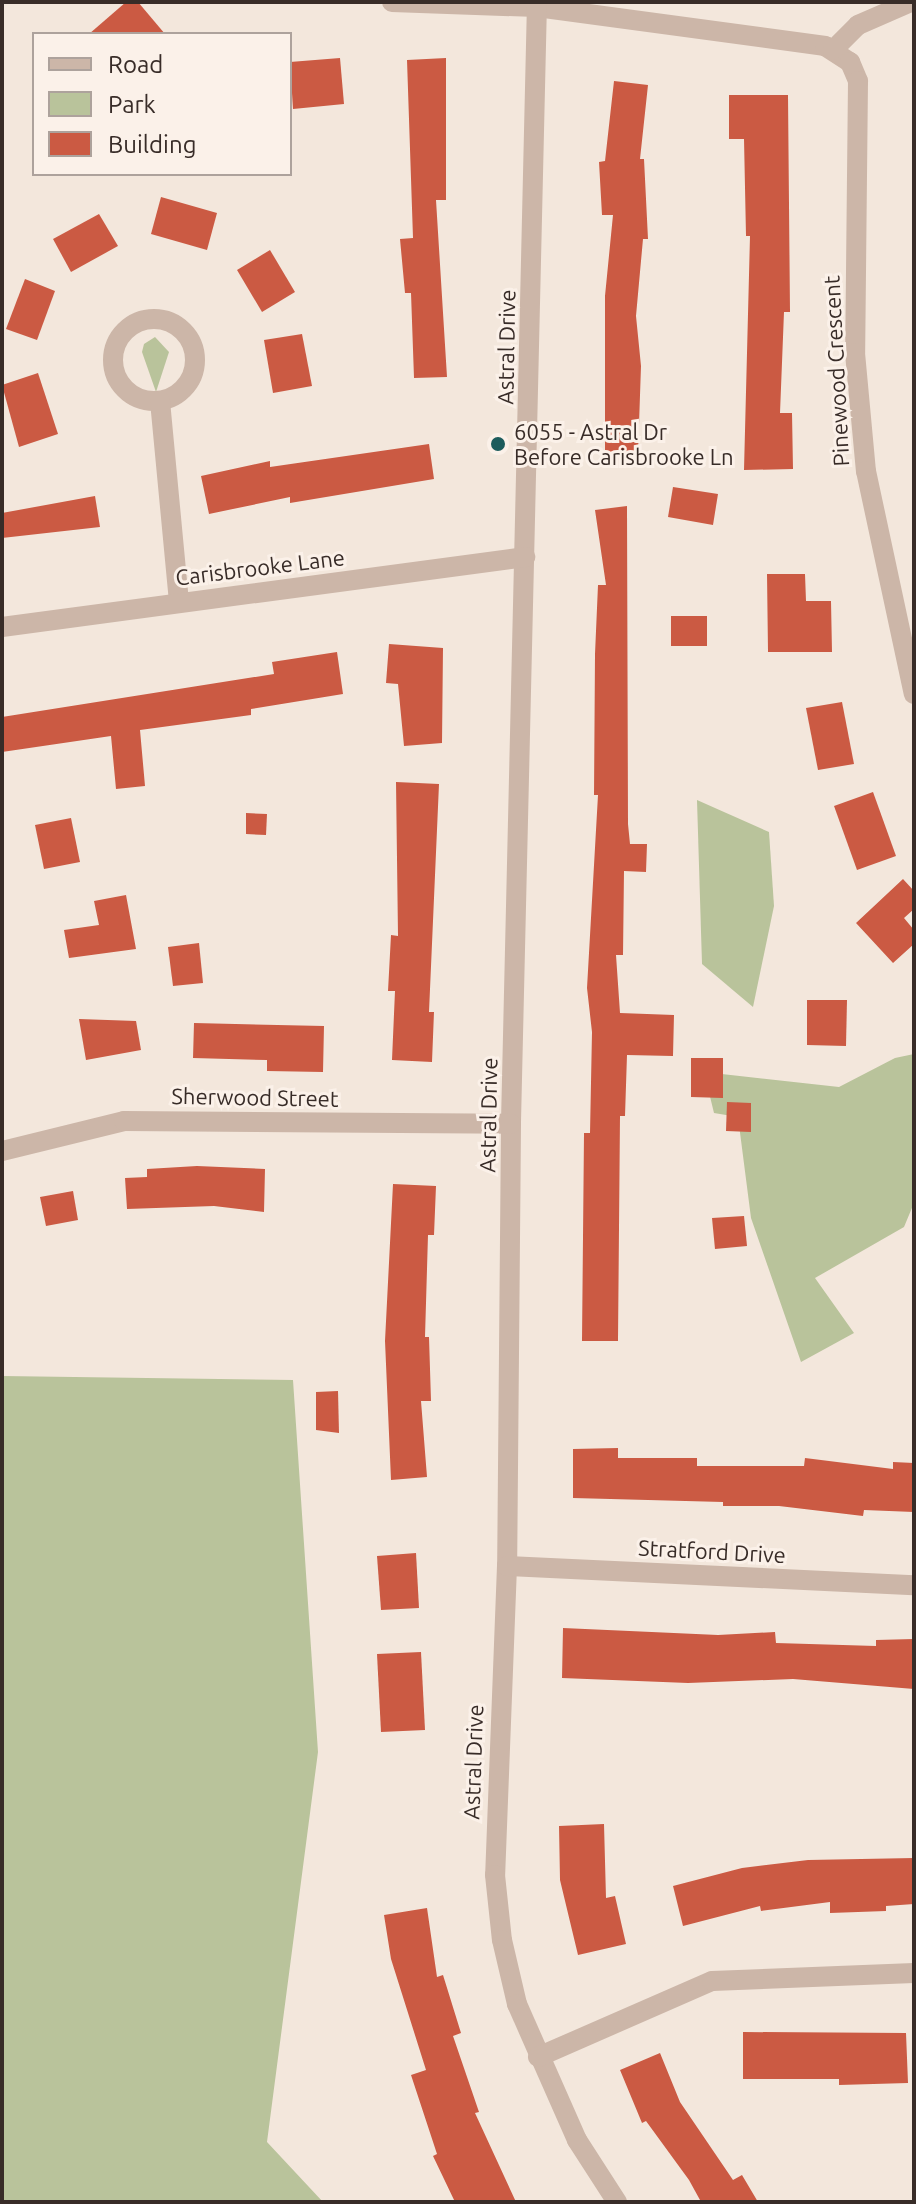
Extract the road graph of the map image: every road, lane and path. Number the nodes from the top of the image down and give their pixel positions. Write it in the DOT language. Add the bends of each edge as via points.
graph roads {
  1 [pos="392,2"];
  2 [pos="911,2"];
  3 [pos="537,4"];
  4 [pos="833,50"];
  5 [pos="160,401"];
  6 [pos="525,557"];
  7 [pos="179,601"];
  8 [pos="2,627"];
  9 [pos="914,694"];
  10 [pos="511,1124"];
  11 [pos="2,1151"];
  12 [pos="507,1566"];
  13 [pos="914,1585"];
  14 [pos="914,1973"];
  15 [pos="538,2057"];
  16 [pos="617,2202"];
  1 -- 3 [label="street"];
  2 -- 4 [label="street" via="858,25"];
  3 -- 4 [label="street"];
  3 -- 6 [label="street, Astral Drive"];
  4 -- 9 [label="street, Pinewood Crescent" via="850,62 858,81 855,353 863,442"];
  5 -- 5 [label="street" via="187,385 195,354 181,330 151,320 123,334 114,365 126,390 140,399"];
  5 -- 7 [label="street"];
  6 -- 7 [label="street, Carisbrooke Lane"];
  6 -- 10 [label="street, Astral Drive"];
  7 -- 8 [label="street, Carisbrooke Lane"];
  10 -- 11 [label="street, Sherwood Street" via="124,1121"];
  10 -- 12 [label="street, Astral Drive"];
  12 -- 13 [label="street, Stratford Drive"];
  12 -- 15 [label="street, Astral Drive" via="495,1875 502,1940 517,2004"];
  14 -- 15 [label="street" via="712,1981"];
  15 -- 16 [label="street, Astral Drive" via="577,2140"];
}
